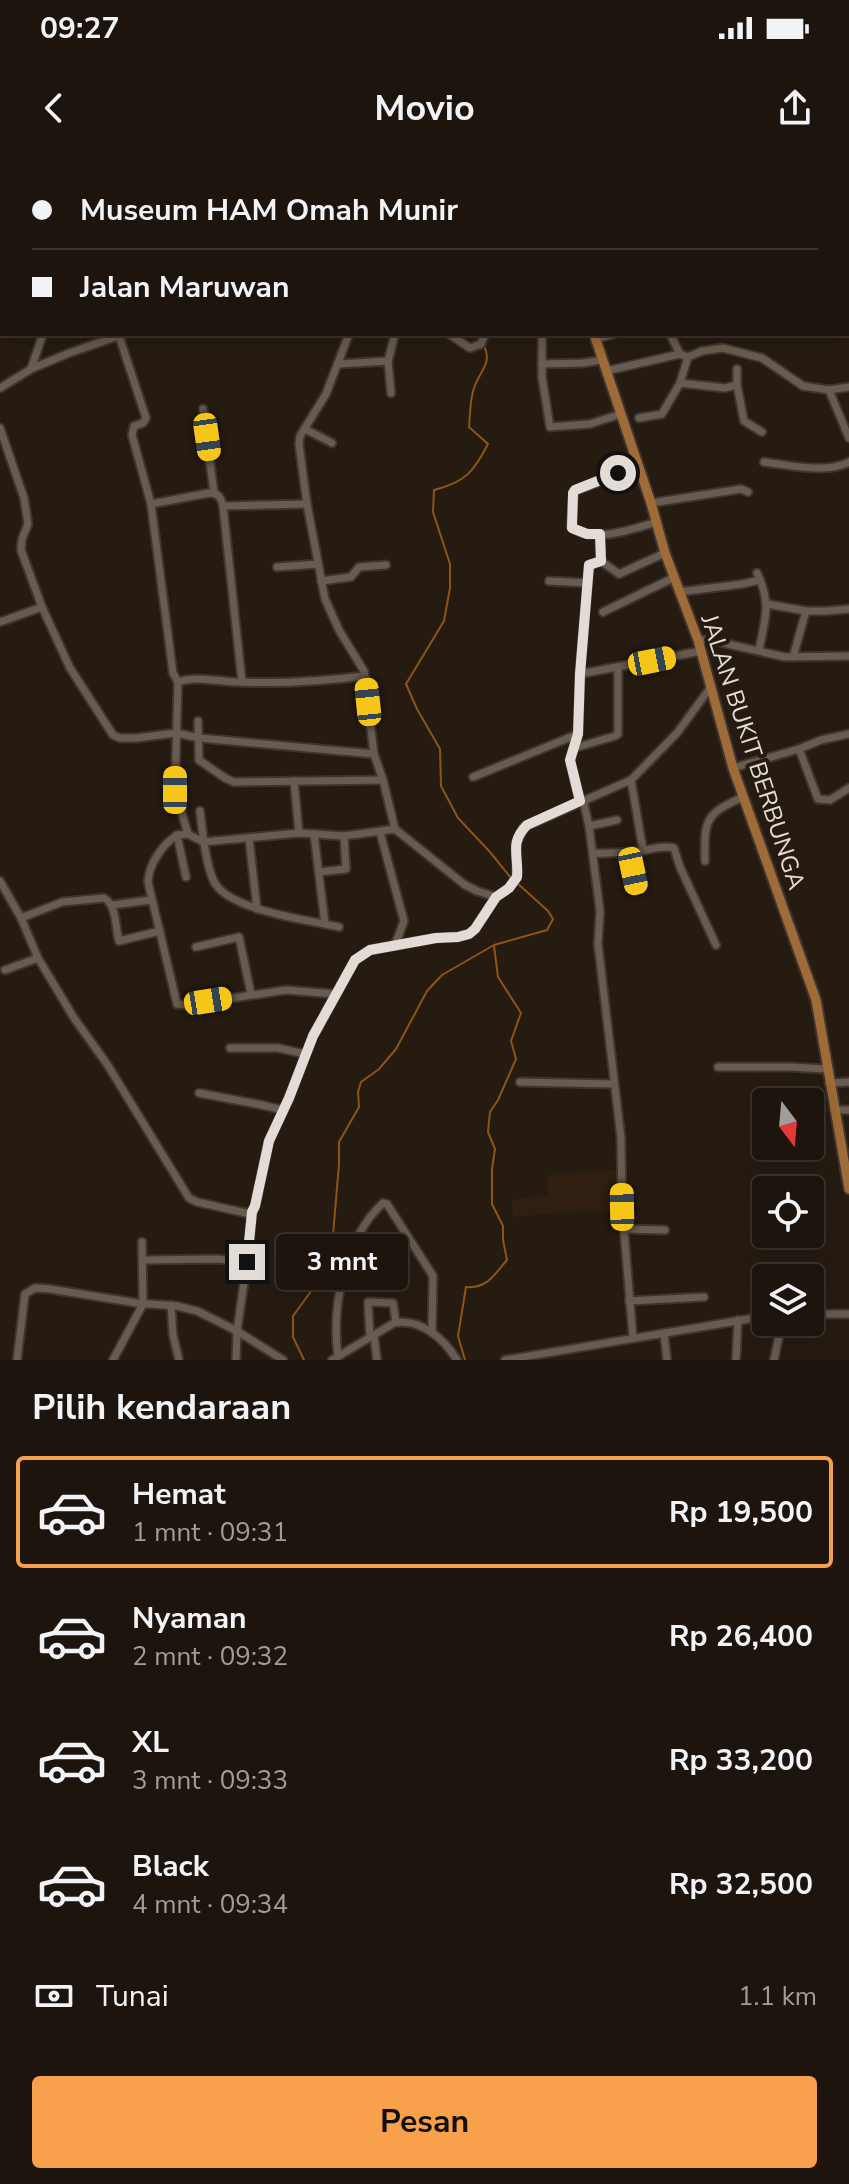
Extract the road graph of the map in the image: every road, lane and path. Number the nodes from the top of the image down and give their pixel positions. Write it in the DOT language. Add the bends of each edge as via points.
graph roads {
  1 [pos="42,336"];
  2 [pos="119,336"];
  3 [pos="122,336"];
  4 [pos="348,336"];
  5 [pos="394,336"];
  6 [pos="452,336"];
  7 [pos="542,336"];
  8 [pos="594,336"];
  9 [pos="671,336"];
  10 [pos="483,339"];
  11 [pos="684,355"];
  12 [pos="602,360"];
  13 [pos="388,361"];
  14 [pos="338,364"];
  15 [pos="542,364"];
  16 [pos="31,369"];
  17 [pos="737,369"];
  18 [pos="606,371"];
  19 [pos="680,383"];
  20 [pos="737,385"];
  21 [pos="849,387"];
  22 [pos="0,388"];
  23 [pos="829,390"];
  24 [pos="391,393"];
  25 [pos="203,409"];
  26 [pos="621,414"];
  27 [pos="639,418"];
  28 [pos="0,428"];
  29 [pos="305,429"];
  30 [pos="762,432"];
  31 [pos="849,438"];
  32 [pos="332,443"];
  33 [pos="764,462"];
  34 [pos="849,462"];
  35 [pos="638,464"];
  36 [pos="748,492"];
  37 [pos="214,493"];
  38 [pos="651,503"];
  39 [pos="151,504"];
  40 [pos="307,504"];
  41 [pos="223,506"];
  42 [pos="657,522"];
  43 [pos="600,534"];
  44 [pos="665,553"];
  45 [pos="601,561"];
  46 [pos="318,564"];
  47 [pos="386,565"];
  48 [pos="277,567"];
  49 [pos="673,578"];
  50 [pos="321,581"];
  51 [pos="549,581"];
  52 [pos="588,583"];
  53 [pos="679,592"];
  54 [pos="767,604"];
  55 [pos="42,607"];
  56 [pos="849,609"];
  57 [pos="806,611"];
  58 [pos="603,612"];
  59 [pos="0,622"];
  60 [pos="698,640"];
  61 [pos="759,650"];
  62 [pos="701,651"];
  63 [pos="849,656"];
  64 [pos="793,657"];
  65 [pos="618,668"];
  66 [pos="580,674"];
  67 [pos="365,676"];
  68 [pos="178,682"];
  69 [pos="242,682"];
  70 [pos="710,688"];
  71 [pos="198,721"];
  72 [pos="176,733"];
  73 [pos="578,734"];
  74 [pos="849,734"];
  75 [pos="200,738"];
  76 [pos="574,748"];
  77 [pos="799,749"];
  78 [pos="374,754"];
  79 [pos="733,768"];
  80 [pos="473,777"];
  81 [pos="383,780"];
  82 [pos="631,780"];
  83 [pos="294,781"];
  84 [pos="849,788"];
  85 [pos="743,797"];
  86 [pos="582,800"];
  87 [pos="200,811"];
  88 [pos="617,820"];
  89 [pos="589,826"];
  90 [pos="395,829"];
  91 [pos="380,832"];
  92 [pos="299,833"];
  93 [pos="188,834"];
  94 [pos="314,834"];
  95 [pos="177,835"];
  96 [pos="344,836"];
  97 [pos="249,838"];
  98 [pos="203,842"];
  99 [pos="643,850"];
  100 [pos="628,852"];
  101 [pos="593,853"];
  102 [pos="705,861"];
  103 [pos="319,872"];
  104 [pos="186,877"];
  105 [pos="0,881"];
  106 [pos="637,890"];
  107 [pos="496,897"];
  108 [pos="151,900"];
  109 [pos="112,905"];
  110 [pos="257,909"];
  111 [pos="21,918"];
  112 [pos="325,924"];
  113 [pos="339,927"];
  114 [pos="160,931"];
  115 [pos="395,945"];
  116 [pos="716,945"];
  117 [pos="196,947"];
  118 [pos="38,958"];
  119 [pos="5,970"];
  120 [pos="251,994"];
  121 [pos="335,994"];
  122 [pos="230,1048"];
  123 [pos="305,1054"];
  124 [pos="718,1067"];
  125 [pos="827,1069"];
  126 [pos="520,1082"];
  127 [pos="849,1082"];
  128 [pos="829,1083"];
  129 [pos="614,1084"];
  130 [pos="199,1093"];
  131 [pos="283,1110"];
  132 [pos="834,1110"];
  133 [pos="849,1110"];
  134 [pos="846,1160"];
  135 [pos="849,1187"];
  136 [pos="252,1212"];
  137 [pos="624,1229"];
  138 [pos="665,1230"];
  139 [pos="142,1242"];
  140 [pos="143,1260"];
  141 [pos="247,1262"];
  142 [pos="704,1297"];
  143 [pos="629,1301"];
  144 [pos="143,1304"];
  145 [pos="171,1305"];
  146 [pos="824,1314"];
  147 [pos="849,1314"];
  148 [pos="752,1318"];
  149 [pos="738,1320"];
  150 [pos="396,1322"];
  151 [pos="237,1331"];
  152 [pos="432,1331"];
  153 [pos="664,1333"];
  154 [pos="372,1336"];
  155 [pos="779,1336"];
  156 [pos="633,1338"];
  157 [pos="552,1356"];
  158 [pos="335,1358"];
  159 [pos="17,1360"];
  160 [pos="113,1360"];
  161 [pos="179,1360"];
  162 [pos="236,1360"];
  163 [pos="283,1360"];
  164 [pos="377,1360"];
  165 [pos="457,1360"];
  166 [pos="505,1360"];
  167 [pos="667,1360"];
  168 [pos="736,1360"];
  169 [pos="774,1360"];
  1 -- 16 [label="street"];
  2 -- 16 [label="street"];
  3 -- 39 [label="street" via="146,418 134,426 132,435"];
  4 -- 14 [label="street"];
  5 -- 13 [label="street"];
  6 -- 10 [label="street" via="470,348"];
  7 -- 15 [label="street"];
  8 -- 12 [label="main road, JALAN BUKIT BERBUNGA"];
  9 -- 11 [label="street"];
  11 -- 18 [label="street"];
  11 -- 19 [label="street"];
  11 -- 23 [label="street" via="727,349 762,358 803,386"];
  12 -- 15 [label="street"];
  12 -- 18 [label="main road, JALAN BUKIT BERBUNGA"];
  13 -- 14 [label="street"];
  13 -- 24 [label="street"];
  14 -- 29 [label="street"];
  15 -- 26 [label="street" via="550,427 590,424"];
  16 -- 22 [label="street"];
  17 -- 20 [label="street"];
  18 -- 26 [label="main road, JALAN BUKIT BERBUNGA"];
  19 -- 20 [label="street"];
  19 -- 27 [label="street" via="661,415"];
  20 -- 30 [label="street" via="744,421"];
  21 -- 23 [label="street"];
  23 -- 31 [label="street"];
  25 -- 37 [label="street"];
  26 -- 35 [label="main road, JALAN BUKIT BERBUNGA"];
  28 -- 55 [label="street" via="24,498 28,524 21,550"];
  29 -- 32 [label="street"];
  29 -- 40 [label="street" via="299,444"];
  33 -- 34 [label="street" via="824,468"];
  35 -- 38 [label="main road, JALAN BUKIT BERBUNGA"];
  35 -- 43 [label="street" via="573,492 572,528"];
  36 -- 38 [label="street"];
  37 -- 39 [label="street"];
  37 -- 41 [label="street"];
  38 -- 42 [label="main road, JALAN BUKIT BERBUNGA"];
  39 -- 68 [label="street"];
  40 -- 41 [label="street"];
  40 -- 46 [label="street"];
  41 -- 69 [label="street"];
  42 -- 43 [label="street"];
  42 -- 44 [label="main road, JALAN BUKIT BERBUNGA"];
  43 -- 45 [label="street"];
  44 -- 45 [label="street" via="619,574"];
  44 -- 49 [label="main road, JALAN BUKIT BERBUNGA"];
  45 -- 52 [label="street" via="589,565"];
  46 -- 48 [label="street"];
  46 -- 50 [label="street"];
  47 -- 50 [label="street" via="359,567 351,577"];
  49 -- 53 [label="main road, JALAN BUKIT BERBUNGA"];
  49 -- 58 [label="street"];
  50 -- 67 [label="street" via="326,605"];
  51 -- 52 [label="street"];
  52 -- 66 [label="street"];
  53 -- 54 [label="street" via="759,577"];
  53 -- 60 [label="main road, JALAN BUKIT BERBUNGA"];
  54 -- 57 [label="street"];
  54 -- 61 [label="street"];
  55 -- 59 [label="street"];
  55 -- 72 [label="street" via="70,668 113,735"];
  56 -- 57 [label="street"];
  57 -- 64 [label="street"];
  60 -- 61 [label="street"];
  60 -- 62 [label="main road, JALAN BUKIT BERBUNGA"];
  61 -- 64 [label="street"];
  62 -- 65 [label="street"];
  62 -- 70 [label="main road, JALAN BUKIT BERBUNGA"];
  63 -- 64 [label="street"];
  65 -- 66 [label="street"];
  65 -- 76 [label="street" via="618,734"];
  66 -- 73 [label="street"];
  67 -- 69 [label="street"];
  67 -- 78 [label="street"];
  68 -- 69 [label="street"];
  68 -- 72 [label="street"];
  70 -- 79 [label="main road, JALAN BUKIT BERBUNGA"];
  70 -- 82 [label="street" via="677,733"];
  71 -- 75 [label="street"];
  72 -- 75 [label="street"];
  72 -- 93 [label="street" via="175,790"];
  73 -- 76 [label="street"];
  73 -- 80 [label="street"];
  74 -- 77 [label="street"];
  75 -- 78 [label="street"];
  75 -- 83 [label="street" via="199,760 230,781"];
  76 -- 86 [label="street" via="570,760"];
  77 -- 79 [label="street"];
  77 -- 84 [label="street" via="818,799 830,800"];
  78 -- 81 [label="street"];
  79 -- 85 [label="main road, JALAN BUKIT BERBUNGA"];
  81 -- 83 [label="street"];
  81 -- 90 [label="street"];
  82 -- 86 [label="street"];
  82 -- 99 [label="street"];
  83 -- 92 [label="street"];
  85 -- 102 [label="street" via="711,815"];
  85 -- 125 [label="main road, JALAN BUKIT BERBUNGA" via="816,1000"];
  86 -- 89 [label="street"];
  86 -- 107 [label="street" via="524,827 516,843 517,877"];
  87 -- 98 [label="street"];
  88 -- 89 [label="street"];
  89 -- 101 [label="street"];
  90 -- 91 [label="street"];
  90 -- 107 [label="street" via="465,885"];
  91 -- 96 [label="street"];
  91 -- 115 [label="street" via="404,918"];
  92 -- 94 [label="street"];
  92 -- 97 [label="street"];
  93 -- 95 [label="street"];
  93 -- 98 [label="street"];
  94 -- 96 [label="street"];
  94 -- 103 [label="street"];
  95 -- 104 [label="street"];
  95 -- 108 [label="street" via="149,872"];
  96 -- 103 [label="street" via="346,869"];
  97 -- 98 [label="street"];
  97 -- 110 [label="street"];
  98 -- 110 [label="street" via="215,883"];
  99 -- 100 [label="street"];
  99 -- 116 [label="street" via="674,848"];
  100 -- 101 [label="street"];
  100 -- 106 [label="street"];
  101 -- 129 [label="street"];
  103 -- 112 [label="street"];
  105 -- 111 [label="street"];
  107 -- 115 [label="street" via="469,934"];
  108 -- 109 [label="street"];
  108 -- 114 [label="street"];
  109 -- 111 [label="street" via="107,899 81,899"];
  109 -- 114 [label="street" via="119,941"];
  110 -- 112 [label="street"];
  111 -- 118 [label="street"];
  112 -- 113 [label="street"];
  114 -- 120 [label="street" via="177,1004"];
  115 -- 121 [label="street" via="360,954"];
  117 -- 120 [label="street" via="239,937"];
  118 -- 119 [label="street"];
  118 -- 136 [label="street" via="191,1200"];
  120 -- 121 [label="street" via="298,989"];
  121 -- 123 [label="street"];
  122 -- 123 [label="street"];
  123 -- 131 [label="street"];
  124 -- 125 [label="street"];
  125 -- 128 [label="main road, JALAN BUKIT BERBUNGA"];
  126 -- 129 [label="street"];
  127 -- 128 [label="street"];
  128 -- 132 [label="main road, JALAN BUKIT BERBUNGA"];
  129 -- 137 [label="street"];
  130 -- 131 [label="street"];
  131 -- 136 [label="street" via="269,1141"];
  132 -- 133 [label="street"];
  132 -- 134 [label="main road, JALAN BUKIT BERBUNGA"];
  134 -- 135 [label="main road, JALAN BUKIT BERBUNGA"];
  136 -- 141 [label="street"];
  137 -- 138 [label="street"];
  137 -- 143 [label="street"];
  139 -- 140 [label="street"];
  140 -- 141 [label="street"];
  140 -- 144 [label="street"];
  141 -- 151 [label="street"];
  142 -- 143 [label="street"];
  143 -- 156 [label="street"];
  144 -- 145 [label="street"];
  144 -- 159 [label="street" via="31,1289 25,1294"];
  144 -- 160 [label="street"];
  145 -- 151 [label="street"];
  145 -- 161 [label="street"];
  146 -- 147 [label="street"];
  148 -- 149 [label="street"];
  149 -- 153 [label="street"];
  149 -- 168 [label="street"];
  150 -- 152 [label="street"];
  150 -- 154 [label="street"];
  150 -- 154 [label="street" via="393,1303 368,1302"];
  151 -- 162 [label="street"];
  151 -- 163 [label="street"];
  152 -- 158 [label="street" via="433,1276 383,1203 345,1265"];
  152 -- 165 [label="street"];
  153 -- 156 [label="street"];
  153 -- 167 [label="street"];
  154 -- 158 [label="street"];
  154 -- 164 [label="street"];
  155 -- 169 [label="street"];
  156 -- 157 [label="street"];
  157 -- 166 [label="street"];
}
